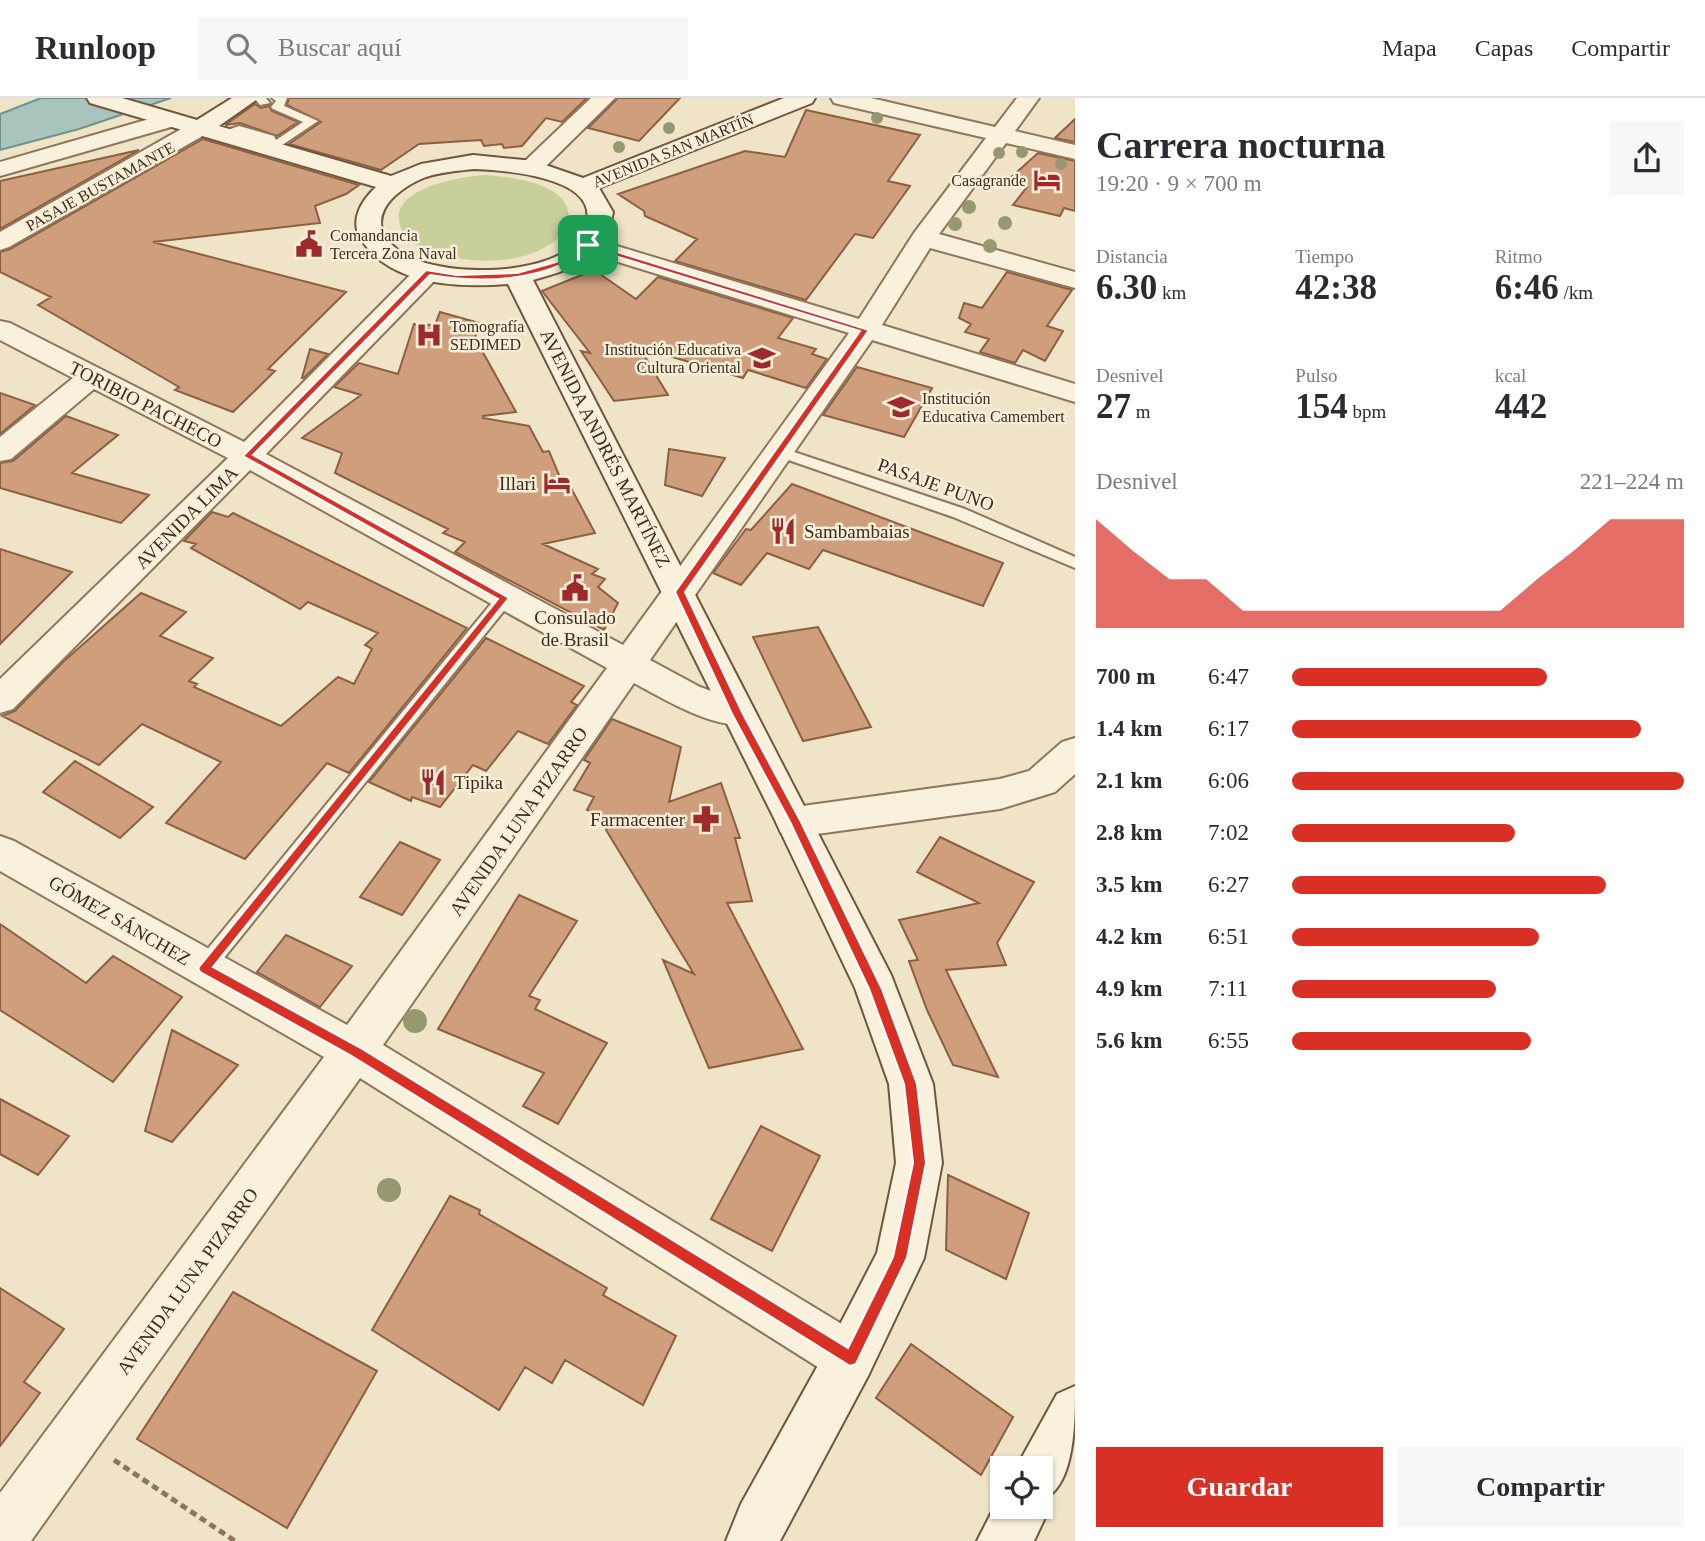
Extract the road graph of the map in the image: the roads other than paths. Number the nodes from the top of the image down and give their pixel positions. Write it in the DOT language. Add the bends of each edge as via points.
graph roads {
  1 [pos="98,98"];
  2 [pos="278,98"];
  3 [pos="604,98"];
  4 [pos="804,98"];
  5 [pos="842,98"];
  6 [pos="1028,98"];
  7 [pos="257,100"];
  8 [pos="170,120"];
  9 [pos="221,121"];
  10 [pos="1003,134"];
  11 [pos="271,149"];
  12 [pos="1075,152"];
  13 [pos="533,166"];
  14 [pos="0,169"];
  15 [pos="393,184"];
  16 [pos="582,187"];
  17 [pos="923,238"];
  18 [pos="0,242"];
  19 [pos="588,245"];
  20 [pos="429,272"];
  21 [pos="517,275"];
  22 [pos="1075,280"];
  23 [pos="0,329"];
  24 [pos="865,330"];
  25 [pos="92,376"];
  26 [pos="1075,393"];
  27 [pos="0,452"];
  28 [pos="779,452"];
  29 [pos="247,456"];
  30 [pos="1075,562"];
  31 [pos="680,592"];
  32 [pos="505,598"];
  33 [pos="629,664"];
  34 [pos="0,700"];
  35 [pos="738,714"];
  36 [pos="1075,752"];
  37 [pos="795,822"];
  38 [pos="0,852"];
  39 [pos="204,968"];
  40 [pos="354,1051"];
  41 [pos="850,1358"];
  42 [pos="1075,1412"];
  43 [pos="1050,1456"];
  44 [pos="1016,1519"];
  45 [pos="0,1538"];
  46 [pos="753,1541"];
  47 [pos="1004,1541"];
  1 -- 8 [label="street"];
  2 -- 11 [label="lane" via="283,100 277,107 312,121"];
  3 -- 13 [label="street"];
  4 -- 16 [label="street, AVENIDA SAN MARTÍN"];
  5 -- 10 [label="street"];
  6 -- 10 [label="street, AVENIDA LUNA PIZARRO"];
  7 -- 9 [label="street"];
  8 -- 9 [label="street"];
  8 -- 9 [label="street"];
  8 -- 14 [label="street"];
  9 -- 11 [label="street"];
  9 -- 18 [label="street, PASAJE BUSTAMANTE"];
  10 -- 12 [label="street"];
  10 -- 17 [label="street, AVENIDA LUNA PIZARRO"];
  11 -- 15 [label="street"];
  13 -- 15 [label="street" via="453,164"];
  13 -- 16 [label="street"];
  15 -- 20 [label="street" via="367,215 369,232 390,255"];
  16 -- 19 [label="street" via="599,209 597,233"];
  17 -- 22 [label="street"];
  17 -- 24 [label="street, AVENIDA LUNA PIZARRO"];
  19 -- 21 [label="street" via="559,263"];
  19 -- 24 [label="street"];
  20 -- 21 [label="street" via="457,277"];
  20 -- 29 [label="street, AVENIDA LIMA"];
  21 -- 31 [label="street, AVENIDA ANDRÉS MARTÍNEZ"];
  23 -- 25 [label="street, TORIBIO PACHECO"];
  24 -- 26 [label="street"];
  24 -- 28 [label="street, AVENIDA LUNA PIZARRO"];
  25 -- 27 [label="street"];
  25 -- 29 [label="street, TORIBIO PACHECO"];
  28 -- 30 [label="lane, PASAJE PUNO" via="960,513"];
  28 -- 31 [label="street, AVENIDA LUNA PIZARRO"];
  29 -- 32 [label="street, TORIBIO PACHECO"];
  29 -- 34 [label="street, AVENIDA LIMA"];
  31 -- 33 [label="street, AVENIDA LUNA PIZARRO"];
  31 -- 35 [label="street, AVENIDA ANDRÉS MARTÍNEZ"];
  32 -- 33 [label="street, TORIBIO PACHECO"];
  32 -- 39 [label="lane"];
  33 -- 35 [label="street, TORIBIO PACHECO" via="687,696"];
  33 -- 40 [label="street, AVENIDA LUNA PIZARRO"];
  35 -- 37 [label="street, AVENIDA ANDRÉS MARTÍNEZ"];
  36 -- 37 [label="street" via="1042,782 1000,794"];
  37 -- 41 [label="street, AVENIDA ANDRÉS MARTÍNEZ" via="876,989 911,1084 919,1163 900,1258"];
  38 -- 39 [label="street, GÓMEZ SÁNCHEZ"];
  39 -- 40 [label="street, GÓMEZ SÁNCHEZ"];
  40 -- 41 [label="street, GÓMEZ SÁNCHEZ"];
  40 -- 45 [label="street, AVENIDA LUNA PIZARRO"];
  41 -- 46 [label="street, AVENIDA ANDRÉS MARTÍNEZ"];
  42 -- 43 [label="street"];
  44 -- 47 [label="street"];
}
